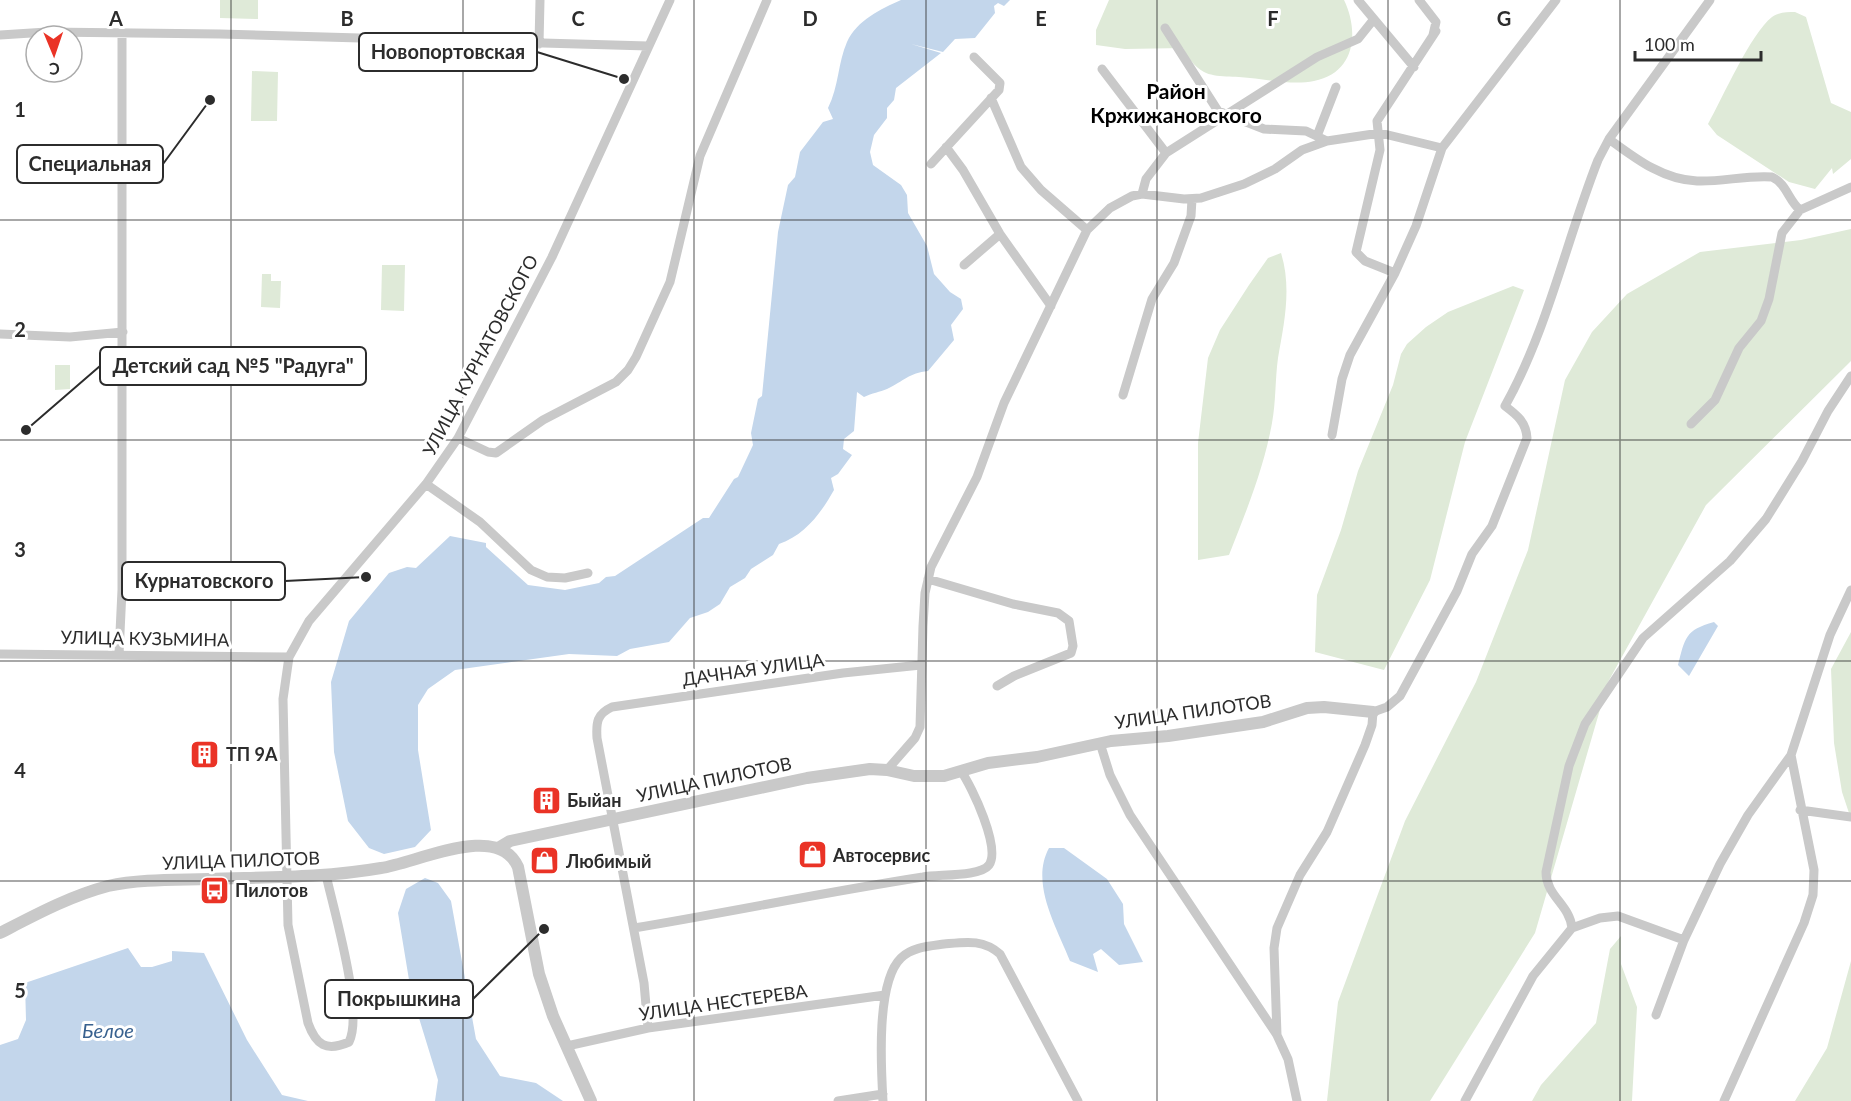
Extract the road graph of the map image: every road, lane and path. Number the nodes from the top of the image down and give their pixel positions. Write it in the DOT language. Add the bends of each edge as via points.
graph roads {
  1 [pos="540,0"];
  2 [pos="670,0"];
  3 [pos="766,0"];
  4 [pos="1358,0"];
  5 [pos="1419,0"];
  6 [pos="1556,0"];
  7 [pos="1710,0"];
  8 [pos="1374,19"];
  9 [pos="1165,27"];
  10 [pos="122,33"];
  11 [pos="0,35"];
  12 [pos="539,44"];
  13 [pos="648,46"];
  14 [pos="974,57"];
  15 [pos="1414,67"];
  16 [pos="1102,69"];
  17 [pos="1336,87"];
  18 [pos="991,98"];
  19 [pos="1226,114"];
  20 [pos="1380,133"];
  21 [pos="1317,136"];
  22 [pos="1609,140"];
  23 [pos="1327,141"];
  24 [pos="946,147"];
  25 [pos="1442,148"];
  26 [pos="1167,153"];
  27 [pos="931,164"];
  28 [pos="1851,187"];
  29 [pos="1142,194"];
  30 [pos="1192,200"];
  31 [pos="1800,210"];
  32 [pos="1087,230"];
  33 [pos="1000,234"];
  34 [pos="964,265"];
  35 [pos="1395,273"];
  36 [pos="1051,306"];
  37 [pos="123,332"];
  38 [pos="0,334"];
  39 [pos="1851,376"];
  40 [pos="1123,395"];
  41 [pos="1691,424"];
  42 [pos="1332,435"];
  43 [pos="458,438"];
  44 [pos="426,484"];
  45 [pos="588,573"];
  46 [pos="928,579"];
  47 [pos="1851,590"];
  48 [pos="0,654"];
  49 [pos="119,654"];
  50 [pos="289,657"];
  51 [pos="921,665"];
  52 [pos="997,686"];
  53 [pos="1373,712"];
  54 [pos="1100,743"];
  55 [pos="1791,754"];
  56 [pos="887,770"];
  57 [pos="962,771"];
  58 [pos="1800,810"];
  59 [pos="1851,817"];
  60 [pos="614,819"];
  61 [pos="500,847"];
  62 [pos="326,875"];
  63 [pos="286,877"];
  64 [pos="634,928"];
  65 [pos="1572,928"];
  66 [pos="0,933"];
  67 [pos="1684,940"];
  68 [pos="885,995"];
  69 [pos="1656,1016"];
  70 [pos="648,1028"];
  71 [pos="1277,1035"];
  72 [pos="567,1046"];
  73 [pos="883,1097"];
  74 [pos="591,1101"];
  75 [pos="838,1101"];
  76 [pos="1078,1101"];
  77 [pos="1298,1101"];
  78 [pos="1465,1101"];
  79 [pos="1724,1101"];
  1 -- 12 [label="street"];
  2 -- 13 [label="street, УЛИЦА КУРНАТОВСКОГО"];
  3 -- 43 [label="street" via="700,156 670,282 628,370 615,382 543,420 496,453"];
  4 -- 8 [label="street"];
  5 -- 15 [label="street" via="1436,22 1435,33"];
  6 -- 25 [label="street"];
  7 -- 22 [label="street"];
  8 -- 15 [label="street"];
  8 -- 19 [label="street" via="1358,39 1317,57"];
  9 -- 19 [label="street" via="1218,111"];
  10 -- 11 [label="street"];
  10 -- 12 [label="street"];
  10 -- 37 [label="street"];
  12 -- 13 [label="street"];
  13 -- 43 [label="street, УЛИЦА КУРНАТОВСКОГО" via="552,257"];
  14 -- 18 [label="street" via="1000,83"];
  15 -- 20 [label="street" via="1377,121"];
  16 -- 26 [label="street"];
  17 -- 21 [label="street"];
  18 -- 24 [label="street"];
  18 -- 32 [label="street" via="1021,167"];
  19 -- 21 [label="street" via="1264,129 1306,131"];
  19 -- 26 [label="street"];
  20 -- 23 [label="street"];
  20 -- 25 [label="street"];
  20 -- 35 [label="street" via="1380,150 1356,252 1365,261"];
  21 -- 23 [label="street"];
  22 -- 31 [label="street" via="1662,174 1681,180 1772,177 1780,181"];
  22 -- 53 [label="street" via="1588,184 1539,330 1505,406 1526,426 1527,438 1492,526 1472,554 1457,591 1400,696"];
  23 -- 30 [label="street" via="1302,150 1244,184"];
  24 -- 27 [label="street"];
  24 -- 33 [label="street"];
  25 -- 35 [label="street" via="1416,226"];
  26 -- 29 [label="street" via="1149,173"];
  28 -- 31 [label="street"];
  29 -- 30 [label="street"];
  29 -- 32 [label="street" via="1110,208"];
  30 -- 40 [label="street" via="1191,216 1174,262 1152,299"];
  31 -- 41 [label="street" via="1782,233 1761,321 1739,348 1715,400"];
  32 -- 36 [label="street"];
  33 -- 34 [label="street"];
  33 -- 36 [label="street"];
  35 -- 42 [label="street" via="1350,355"];
  36 -- 46 [label="street" via="1004,402 977,477"];
  37 -- 38 [label="street" via="70,337"];
  37 -- 49 [label="street"];
  39 -- 65 [label="street" via="1766,519 1730,561 1636,645 1576,741 1546,872 1550,890 1569,912"];
  43 -- 44 [label="street, УЛИЦА КУРНАТОВСКОГО"];
  44 -- 45 [label="street" via="480,522 531,570 547,577"];
  44 -- 50 [label="street, УЛИЦА КУРНАТОВСКОГО" via="326,599"];
  46 -- 51 [label="street"];
  46 -- 52 [label="street" via="1058,613 1069,621 1071,653"];
  47 -- 55 [label="street" via="1830,635"];
  48 -- 49 [label="street, УЛИЦА КУЗЬМИНА"];
  49 -- 50 [label="street, УЛИЦА КУЗЬМИНА"];
  50 -- 63 [label="street, УЛИЦА КУРНАТОВСКОГО" via="283,699"];
  51 -- 56 [label="street" via="920,727"];
  51 -- 60 [label="street, ДАЧНАЯ УЛИЦА" via="822,676 612,707 601,712 597,738"];
  53 -- 54 [label="street, УЛИЦА ПИЛОТОВ" via="1307,708 1263,723"];
  53 -- 71 [label="street" via="1365,745 1327,832 1292,891 1277,928"];
  54 -- 57 [label="street, УЛИЦА ПИЛОТОВ"];
  54 -- 71 [label="street" via="1130,816"];
  55 -- 58 [label="street"];
  55 -- 67 [label="street" via="1733,840"];
  56 -- 57 [label="street, УЛИЦА ПИЛОТОВ" via="927,777"];
  56 -- 60 [label="street, УЛИЦА ПИЛОТОВ" via="807,777"];
  57 -- 64 [label="street" via="982,813 992,855 979,872 909,879"];
  58 -- 59 [label="street"];
  58 -- 79 [label="street" via="1814,870 1813,895"];
  60 -- 61 [label="street, УЛИЦА ПИЛОТОВ" via="510,841"];
  60 -- 64 [label="street"];
  61 -- 62 [label="street, УЛИЦА ПИЛОТОВ" via="479,844 384,868"];
  61 -- 72 [label="street" via="515,859 518,867 539,974"];
  62 -- 63 [label="street, УЛИЦА ПИЛОТОВ"];
  62 -- 63 [label="street, УЛИЦА КУРНАТОВСКОГО" via="351,989 354,1025 349,1042 328,1048 320,1046 313,1036 303,1002 292,953"];
  63 -- 66 [label="street, УЛИЦА ПИЛОТОВ" via="184,879 111,886 61,903"];
  64 -- 70 [label="street"];
  65 -- 67 [label="street" via="1618,916"];
  65 -- 78 [label="street" via="1533,976"];
  67 -- 69 [label="street"];
  68 -- 70 [label="street, УЛИЦА НЕСТЕРЕВА"];
  68 -- 73 [label="street"];
  68 -- 76 [label="street" via="893,969 910,952 922,947 978,941 992,947 1000,954"];
  70 -- 72 [label="street, УЛИЦА НЕСТЕРЕВА"];
  71 -- 77 [label="street" via="1288,1059"];
  72 -- 74 [label="street"];
  73 -- 75 [label="street"];
}
